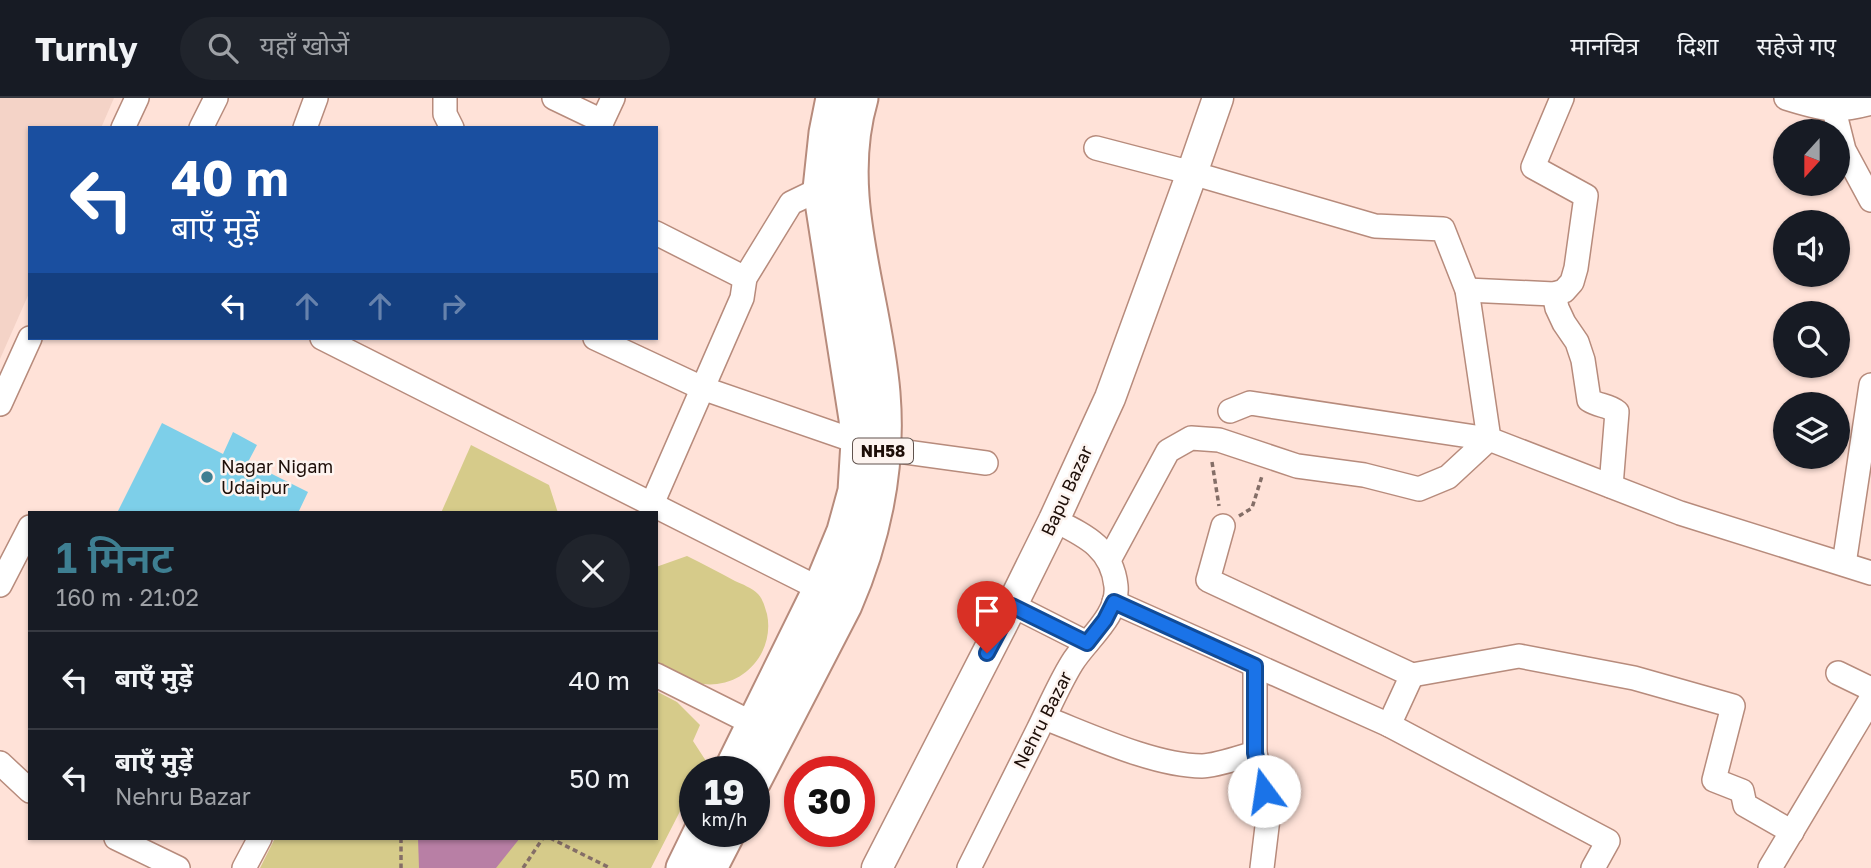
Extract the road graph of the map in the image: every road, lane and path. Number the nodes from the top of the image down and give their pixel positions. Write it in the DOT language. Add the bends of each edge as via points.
graph roads {
  1 [pos="136,98"];
  2 [pos="216,98"];
  3 [pos="316,98"];
  4 [pos="445,98"];
  5 [pos="554,98"];
  6 [pos="613,98"];
  7 [pos="833,98"];
  8 [pos="861,98"];
  9 [pos="1218,98"];
  10 [pos="1562,98"];
  11 [pos="1786,98"];
  12 [pos="1871,103"];
  13 [pos="1835,110"];
  14 [pos="600,125"];
  15 [pos="124,126"];
  16 [pos="202,126"];
  17 [pos="306,126"];
  18 [pos="451,126"];
  19 [pos="1097,148"];
  20 [pos="1192,173"];
  21 [pos="820,189"];
  22 [pos="1871,200"];
  23 [pos="658,234"];
  24 [pos="745,278"];
  25 [pos="1467,290"];
  26 [pos="1554,294"];
  27 [pos="29,340"];
  28 [pos="326,340"];
  29 [pos="599,340"];
  30 [pos="1871,386"];
  31 [pos="702,388"];
  32 [pos="0,404"];
  33 [pos="1230,411"];
  34 [pos="1208,439"];
  35 [pos="1489,439"];
  36 [pos="871,446"];
  37 [pos="1269,456"];
  38 [pos="986,463"];
  39 [pos="1611,486"];
  40 [pos="652,504"];
  41 [pos="1054,520"];
  42 [pos="1223,526"];
  43 [pos="28,531"];
  44 [pos="1109,560"];
  45 [pos="1844,564"];
  46 [pos="1871,573"];
  47 [pos="0,585"];
  48 [pos="820,589"];
  49 [pos="1114,602"];
  50 [pos="1012,606"];
  51 [pos="1087,643"];
  52 [pos="1255,666"];
  53 [pos="1838,673"];
  54 [pos="1412,675"];
  55 [pos="658,676"];
  56 [pos="1871,689"];
  57 [pos="1871,699"];
  58 [pos="1045,718"];
  59 [pos="754,724"];
  60 [pos="1389,725"];
  61 [pos="1255,753"];
  62 [pos="738,756"];
  63 [pos="767,756"];
  64 [pos="0,763"];
  65 [pos="28,789"];
  66 [pos="1792,832"];
  67 [pos="120,840"];
  68 [pos="259,840"];
  69 [pos="401,840"];
  70 [pos="542,840"];
  71 [pos="554,840"];
  72 [pos="693,847"];
  73 [pos="721,847"];
  74 [pos="178,868"];
  75 [pos="244,868"];
  76 [pos="401,868"];
  77 [pos="523,868"];
  78 [pos="610,868"];
  79 [pos="683,868"];
  80 [pos="710,868"];
  81 [pos="877,868"];
  82 [pos="968,868"];
  83 [pos="1262,868"];
  84 [pos="1593,868"];
  85 [pos="1770,868"];
  1 -- 15 [label="street"];
  2 -- 16 [label="street"];
  3 -- 17 [label="street"];
  4 -- 18 [label="street"];
  5 -- 14 [label="street"];
  6 -- 14 [label="street"];
  7 -- 21 [label="highway, NH58"];
  8 -- 36 [label="highway, NH58" via="851,141 852,198 883,393"];
  9 -- 20 [label="main road, Bapu Bazar"];
  10 -- 26 [label="street" via="1534,167 1586,196 1572,282"];
  11 -- 13 [label="street"];
  12 -- 13 [label="street"];
  13 -- 22 [label="street" via="1844,150"];
  19 -- 20 [label="street"];
  20 -- 25 [label="street" via="1374,226 1443,229"];
  20 -- 41 [label="main road, Bapu Bazar" via="1110,398"];
  21 -- 24 [label="street" via="791,203"];
  21 -- 36 [label="highway, NH58" via="850,373"];
  23 -- 24 [label="street"];
  24 -- 31 [label="street" via="742,298"];
  25 -- 26 [label="street"];
  25 -- 35 [label="street"];
  26 -- 39 [label="street" via="1583,359 1589,400 1617,412"];
  27 -- 32 [label="street"];
  28 -- 40 [label="street"];
  29 -- 31 [label="street"];
  30 -- 45 [label="street"];
  31 -- 36 [label="street"];
  31 -- 40 [label="street"];
  33 -- 35 [label="street" via="1250,403"];
  34 -- 37 [label="street"];
  34 -- 42 [label="path"];
  34 -- 44 [label="street" via="1191,438 1168,450"];
  35 -- 37 [label="street" via="1448,477 1419,489 1364,475 1297,466"];
  35 -- 39 [label="street"];
  36 -- 38 [label="street"];
  36 -- 48 [label="highway, NH58"];
  36 -- 63 [label="highway, NH58" via="876,509 870,536 845,605"];
  37 -- 42 [label="path" via="1252,508"];
  39 -- 45 [label="street" via="1680,513"];
  40 -- 48 [label="street"];
  41 -- 44 [label="street" via="1090,539"];
  41 -- 50 [label="main road, Bapu Bazar"];
  42 -- 54 [label="street" via="1208,579"];
  43 -- 47 [label="street"];
  44 -- 49 [label="street" via="1116,588"];
  45 -- 46 [label="street"];
  48 -- 59 [label="highway, NH58"];
  49 -- 51 [label="street, Nehru Bazar"];
  49 -- 52 [label="street"];
  50 -- 51 [label="street"];
  50 -- 81 [label="main road, Bapu Bazar"];
  51 -- 58 [label="street, Nehru Bazar" via="1071,664"];
  52 -- 60 [label="street"];
  52 -- 61 [label="street"];
  53 -- 56 [label="street"];
  54 -- 60 [label="street"];
  54 -- 66 [label="street" via="1519,656 1634,678 1733,706 1714,780 1742,791 1745,805"];
  55 -- 59 [label="street"];
  57 -- 66 [label="street"];
  58 -- 61 [label="street" via="1165,761 1203,767"];
  58 -- 82 [label="street, Nehru Bazar"];
  59 -- 62 [label="highway, NH58"];
  60 -- 84 [label="street" via="1608,841"];
  61 -- 83 [label="street" via="1269,810"];
  64 -- 65 [label="street"];
  66 -- 85 [label="street"];
  67 -- 74 [label="street"];
  68 -- 75 [label="street"];
  69 -- 76 [label="path"];
  70 -- 77 [label="path"];
  71 -- 78 [label="path"];
  72 -- 79 [label="highway"];
  73 -- 80 [label="highway"];
}
